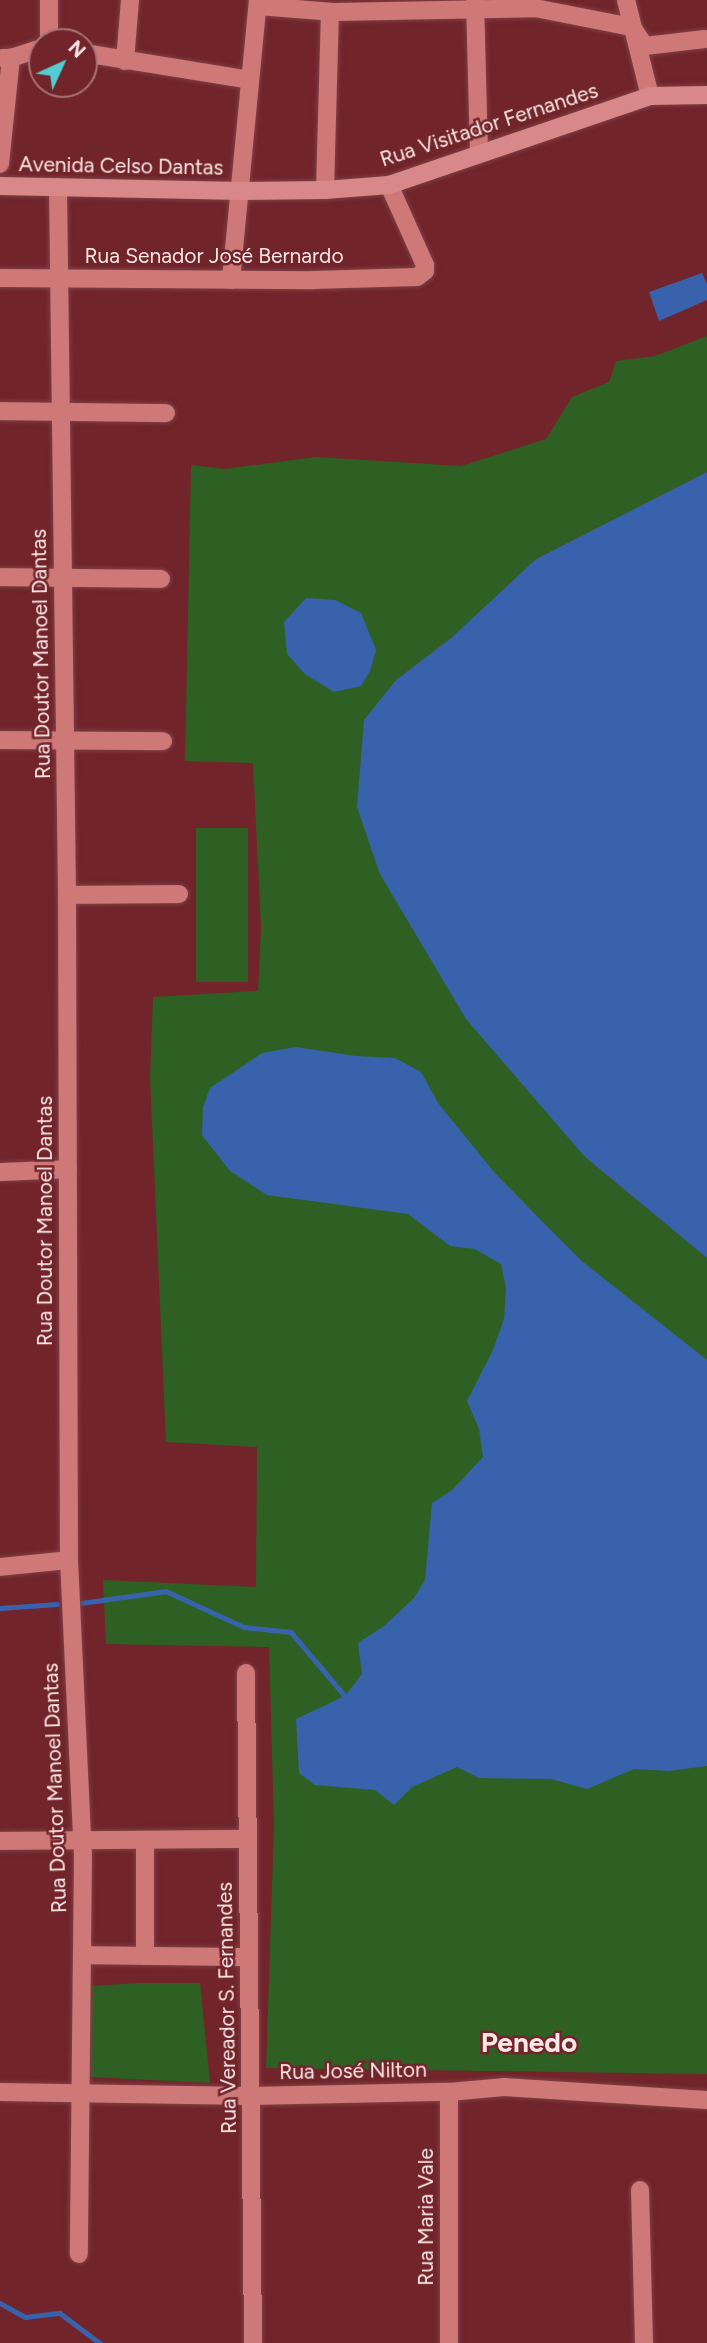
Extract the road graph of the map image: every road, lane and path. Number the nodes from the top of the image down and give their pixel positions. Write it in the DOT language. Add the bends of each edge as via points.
graph roads {
  1 [pos="49,0"];
  2 [pos="130,0"];
  3 [pos="626,0"];
  4 [pos="258,3"];
  5 [pos="475,4"];
  6 [pos="330,12"];
  7 [pos="632,27"];
  8 [pos="49,28"];
  9 [pos="705,39"];
  10 [pos="28,52"];
  11 [pos="98,56"];
  12 [pos="6,58"];
  13 [pos="125,61"];
  14 [pos="250,80"];
  15 [pos="707,94"];
  16 [pos="650,96"];
  17 [pos="479,154"];
  18 [pos="0,164"];
  19 [pos="389,185"];
  20 [pos="0,186"];
  21 [pos="58,187"];
  22 [pos="326,190"];
  23 [pos="242,191"];
  24 [pos="0,278"];
  25 [pos="59,278"];
  26 [pos="231,280"];
  27 [pos="0,411"];
  28 [pos="62,411"];
  29 [pos="166,413"];
  30 [pos="0,577"];
  31 [pos="63,578"];
  32 [pos="161,579"];
  33 [pos="0,740"];
  34 [pos="65,741"];
  35 [pos="163,741"];
  36 [pos="178,894"];
  37 [pos="67,895"];
  38 [pos="68,1169"];
  39 [pos="0,1172"];
  40 [pos="69,1560"];
  41 [pos="0,1567"];
  42 [pos="246,1673"];
  43 [pos="248,1839"];
  44 [pos="0,1841"];
  45 [pos="145,1841"];
  46 [pos="83,1842"];
  47 [pos="82,1955"];
  48 [pos="145,1956"];
  49 [pos="249,1957"];
  50 [pos="0,2092"];
  51 [pos="449,2092"];
  52 [pos="79,2093"];
  53 [pos="250,2096"];
  54 [pos="707,2100"];
  55 [pos="640,2190"];
  56 [pos="79,2254"];
  57 [pos="253,2343"];
  58 [pos="449,2343"];
  59 [pos="644,2343"];
  1 -- 8 [label="street"];
  2 -- 13 [label="street"];
  3 -- 7 [label="street"];
  4 -- 6 [label="street"];
  4 -- 14 [label="street"];
  5 -- 6 [label="street"];
  5 -- 7 [label="street" via="535,8"];
  5 -- 17 [label="street"];
  6 -- 22 [label="street"];
  7 -- 9 [label="street" via="645,46"];
  7 -- 16 [label="street"];
  10 -- 12 [label="street"];
  11 -- 13 [label="street"];
  12 -- 18 [label="street"];
  13 -- 14 [label="street"];
  14 -- 23 [label="street"];
  15 -- 16 [label="main road, Rua Visitador Fernandes"];
  16 -- 17 [label="main road, Rua Visitador Fernandes"];
  17 -- 19 [label="main road, Rua Visitador Fernandes"];
  19 -- 22 [label="main road, Rua Visitador Fernandes"];
  19 -- 26 [label="street, Rua Senador José Bernardo" via="425,271 413,278"];
  20 -- 21 [label="main road, Avenida Celso Dantas"];
  21 -- 23 [label="main road, Avenida Celso Dantas"];
  21 -- 25 [label="street, Rua Doutor Manoel Dantas"];
  22 -- 23 [label="main road, Rua Visitador Fernandes"];
  23 -- 26 [label="street"];
  24 -- 25 [label="street, Rua Senador José Bernardo"];
  25 -- 26 [label="street, Rua Senador José Bernardo"];
  25 -- 28 [label="street, Rua Doutor Manoel Dantas"];
  27 -- 28 [label="street"];
  28 -- 29 [label="street"];
  28 -- 31 [label="street, Rua Doutor Manoel Dantas"];
  30 -- 31 [label="street"];
  31 -- 32 [label="street"];
  31 -- 34 [label="street, Rua Doutor Manoel Dantas"];
  33 -- 34 [label="street"];
  34 -- 35 [label="street"];
  34 -- 37 [label="street, Rua Doutor Manoel Dantas"];
  36 -- 37 [label="street"];
  37 -- 38 [label="street, Rua Doutor Manoel Dantas"];
  38 -- 39 [label="street"];
  38 -- 40 [label="street, Rua Doutor Manoel Dantas"];
  40 -- 41 [label="street"];
  40 -- 46 [label="street, Rua Doutor Manoel Dantas"];
  42 -- 43 [label="street, Rua Vereador S. Fernandes"];
  43 -- 45 [label="street"];
  43 -- 49 [label="street, Rua Vereador S. Fernandes"];
  44 -- 46 [label="street"];
  45 -- 46 [label="street"];
  45 -- 48 [label="street"];
  46 -- 47 [label="street, Rua Doutor Manoel Dantas"];
  47 -- 48 [label="street"];
  47 -- 52 [label="street, Rua Doutor Manoel Dantas"];
  48 -- 49 [label="street"];
  49 -- 53 [label="street, Rua Vereador S. Fernandes"];
  50 -- 52 [label="street, Rua José Nilton"];
  51 -- 53 [label="street, Rua José Nilton"];
  51 -- 54 [label="street, Rua José Nilton" via="504,2087"];
  51 -- 58 [label="street, Rua Maria Vale"];
  52 -- 53 [label="street, Rua José Nilton"];
  52 -- 56 [label="street, Rua Doutor Manoel Dantas"];
  53 -- 57 [label="street, Rua Vereador S. Fernandes"];
  55 -- 59 [label="street"];
}
